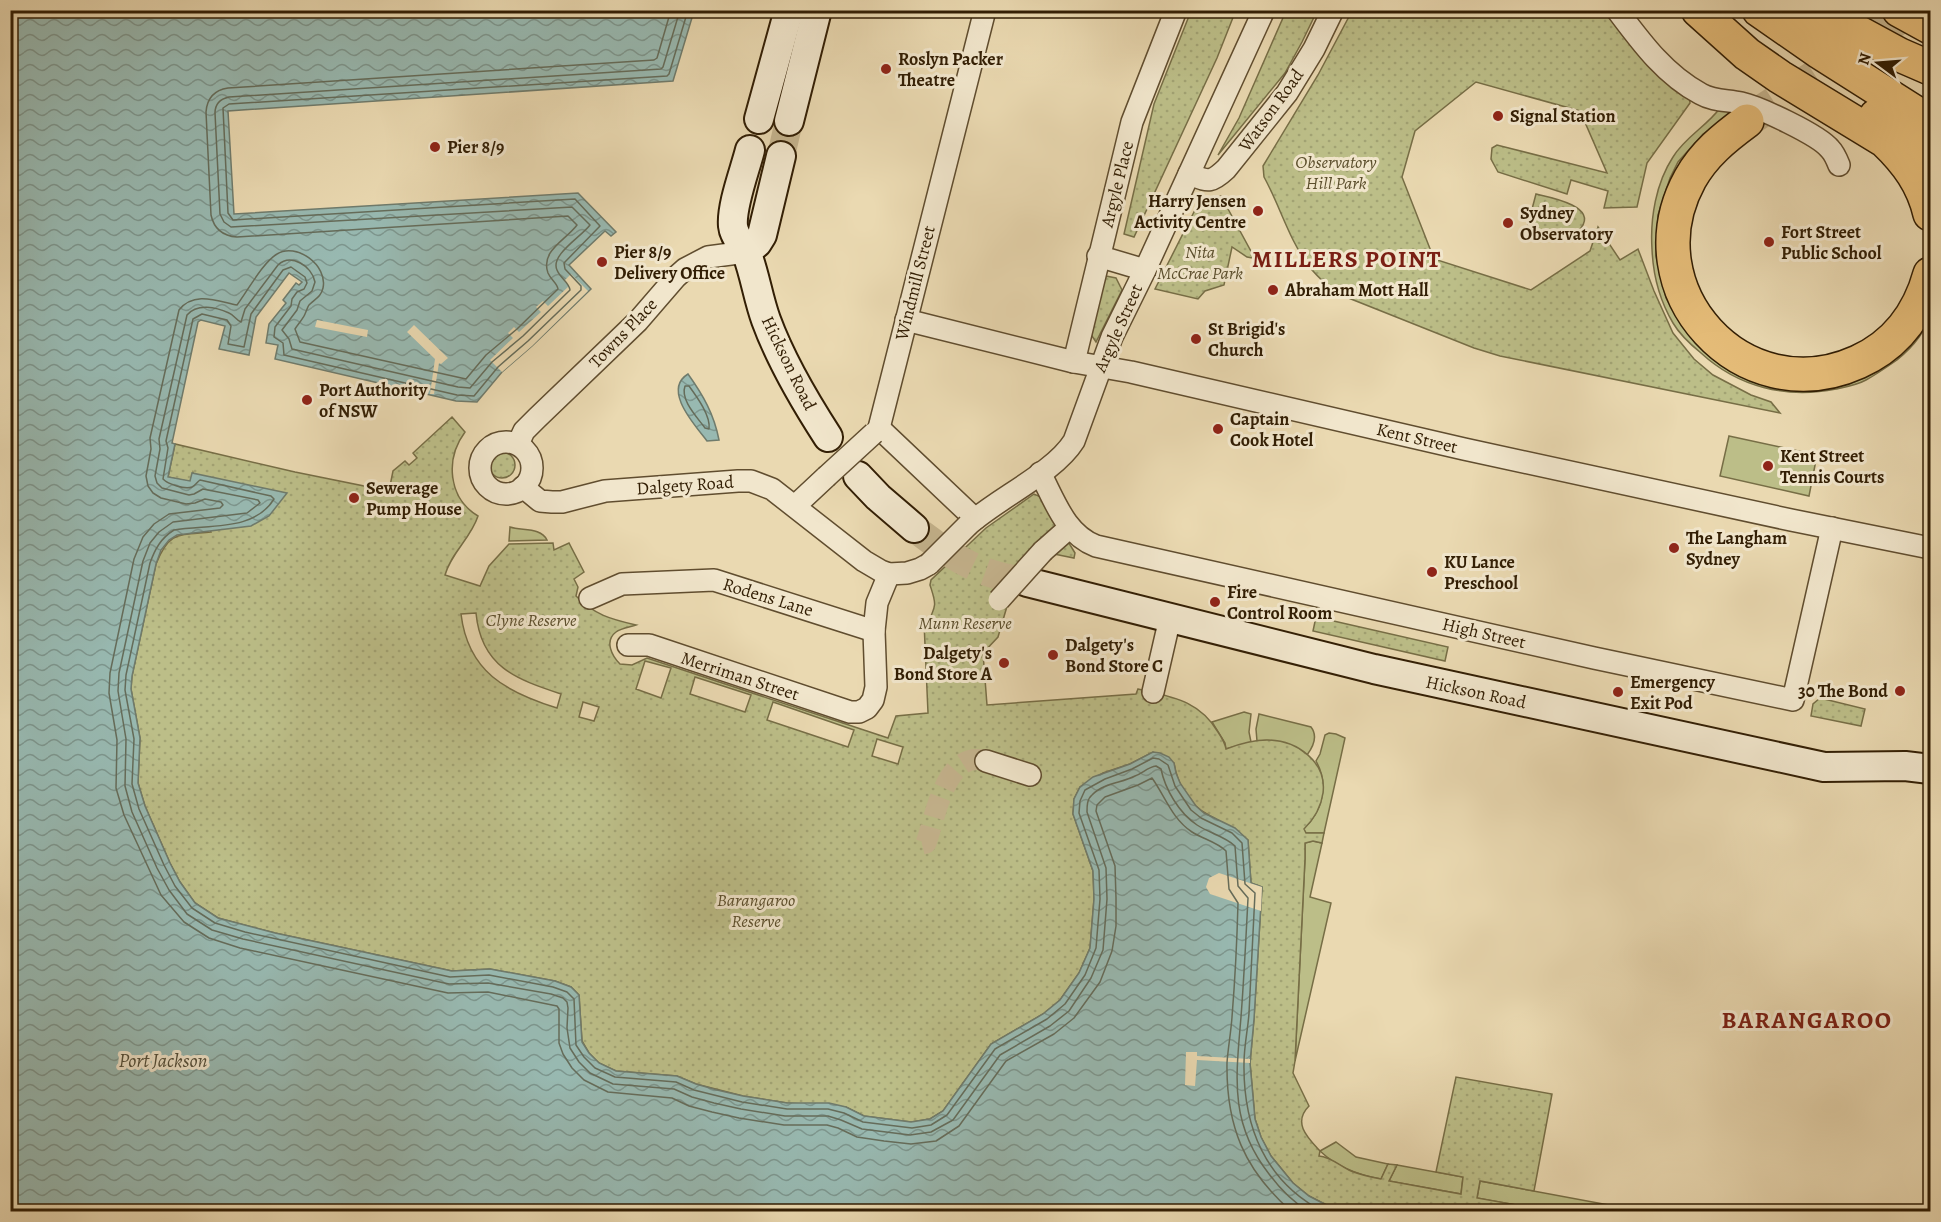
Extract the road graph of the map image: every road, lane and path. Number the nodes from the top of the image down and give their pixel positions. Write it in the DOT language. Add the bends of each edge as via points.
graph roads {
  1 [pos="789,10"];
  2 [pos="817,10"];
  3 [pos="985,10"];
  4 [pos="1176,10"];
  5 [pos="1263,10"];
  6 [pos="1333,10"];
  7 [pos="1617,10"];
  8 [pos="1759,10"];
  9 [pos="1801,10"];
  10 [pos="1818,10"];
  11 [pos="1853,10"];
  12 [pos="1899,10"];
  13 [pos="1709,20"];
  14 [pos="1930,27"];
  15 [pos="1930,59"];
  16 [pos="1930,68"];
  17 [pos="1930,96"];
  18 [pos="759,119"];
  19 [pos="789,121"];
  20 [pos="1747,121"];
  21 [pos="1930,122"];
  22 [pos="1930,148"];
  23 [pos="750,150"];
  24 [pos="781,156"];
  25 [pos="1839,165"];
  26 [pos="1189,174"];
  27 [pos="1930,214"];
  28 [pos="746,252"];
  29 [pos="1098,256"];
  30 [pos="1145,270"];
  31 [pos="1930,274"];
  32 [pos="906,321"];
  33 [pos="1074,362"];
  34 [pos="1100,367"];
  35 [pos="876,431"];
  36 [pos="828,437"];
  37 [pos="518,444"];
  38 [pos="1040,473"];
  39 [pos="858,476"];
  40 [pos="523,487"];
  41 [pos="795,507"];
  42 [pos="971,522"];
  43 [pos="914,528"];
  44 [pos="1069,528"];
  45 [pos="1832,528"];
  46 [pos="1930,548"];
  47 [pos="889,574"];
  48 [pos="1027,582"];
  49 [pos="590,598"];
  50 [pos="999,600"];
  51 [pos="1170,618"];
  52 [pos="874,631"];
  53 [pos="628,645"];
  54 [pos="1153,692"];
  55 [pos="986,762"];
  56 [pos="1930,769"];
  57 [pos="1030,775"];
  1 -- 18 [label="street"];
  2 -- 19 [label="street"];
  3 -- 32 [label="street, Windmill Street"];
  4 -- 29 [label="street, Argyle Place" via="1132,122"];
  5 -- 26 [label="street, Argyle Street"];
  6 -- 26 [label="street, Watson Road" via="1287,93 1227,169 1209,181"];
  7 -- 25 [label="street" via="1654,58 1694,90 1710,98 1753,106 1792,125 1830,148"];
  8 -- 21 [label="highway"];
  9 -- 17 [label="highway"];
  10 -- 16 [label="highway" via="1900,56"];
  11 -- 15 [label="highway"];
  12 -- 14 [label="highway"];
  13 -- 22 [label="highway" via="1790,71"];
  13 -- 27 [label="highway" via="1780,77 1885,141 1915,175"];
  20 -- 31 [label="highway" via="1725,136 1699,165 1682,199 1673,236 1674,266 1683,295 1699,322 1719,343 1755,365 1778,372 1812,374 1840,369 1869,357 1896,337 1918,308"];
  23 -- 28 [label="street, Hickson Road" via="733,215 733,228"];
  24 -- 28 [label="street" via="762,235"];
  26 -- 30 [label="street, Argyle Street"];
  28 -- 36 [label="street, Hickson Road" via="774,340"];
  28 -- 37 [label="street, Towns Place" via="708,257 685,269 638,321 524,431"];
  29 -- 30 [label="street"];
  29 -- 33 [label="street, Argyle Place"];
  30 -- 34 [label="street, Argyle Street"];
  32 -- 33 [label="street, Kent Street"];
  32 -- 35 [label="street, Windmill Street"];
  33 -- 34 [label="street, Kent Street"];
  34 -- 38 [label="street, Argyle Street" via="1074,441"];
  34 -- 45 [label="street, Kent Street"];
  35 -- 41 [label="street, bridge"];
  35 -- 42 [label="street"];
  37 -- 40 [label="street" via="532,464 532,473"];
  37 -- 40 [label="street" via="501,442 487,450 481,473 496,492 511,493"];
  38 -- 42 [label="street, Argyle Street"];
  38 -- 44 [label="street, High Street"];
  39 -- 43 [label="street"];
  40 -- 41 [label="street, Dalgety Road" via="540,501 562,502 604,491 751,481 772,489"];
  41 -- 47 [label="street, Dalgety Road" via="872,567"];
  42 -- 47 [label="street, Argyle Street, bridge" via="929,564 913,572"];
  44 -- 45 [label="street, High Street" via="1084,542 1096,546 1793,700"];
  44 -- 50 [label="street, bridge"];
  45 -- 46 [label="street, Kent Street"];
  47 -- 52 [label="street" via="877,603"];
  48 -- 51 [label="street, Hickson Road"];
  49 -- 52 [label="street, Rodens Lane" via="622,584 714,580"];
  51 -- 54 [label="street"];
  51 -- 56 [label="street, Hickson Road" via="1405,676 1824,767"];
  52 -- 53 [label="street, Merriman Street" via="876,687 873,700 859,712 649,645"];
  55 -- 57 [label="street"];
}
